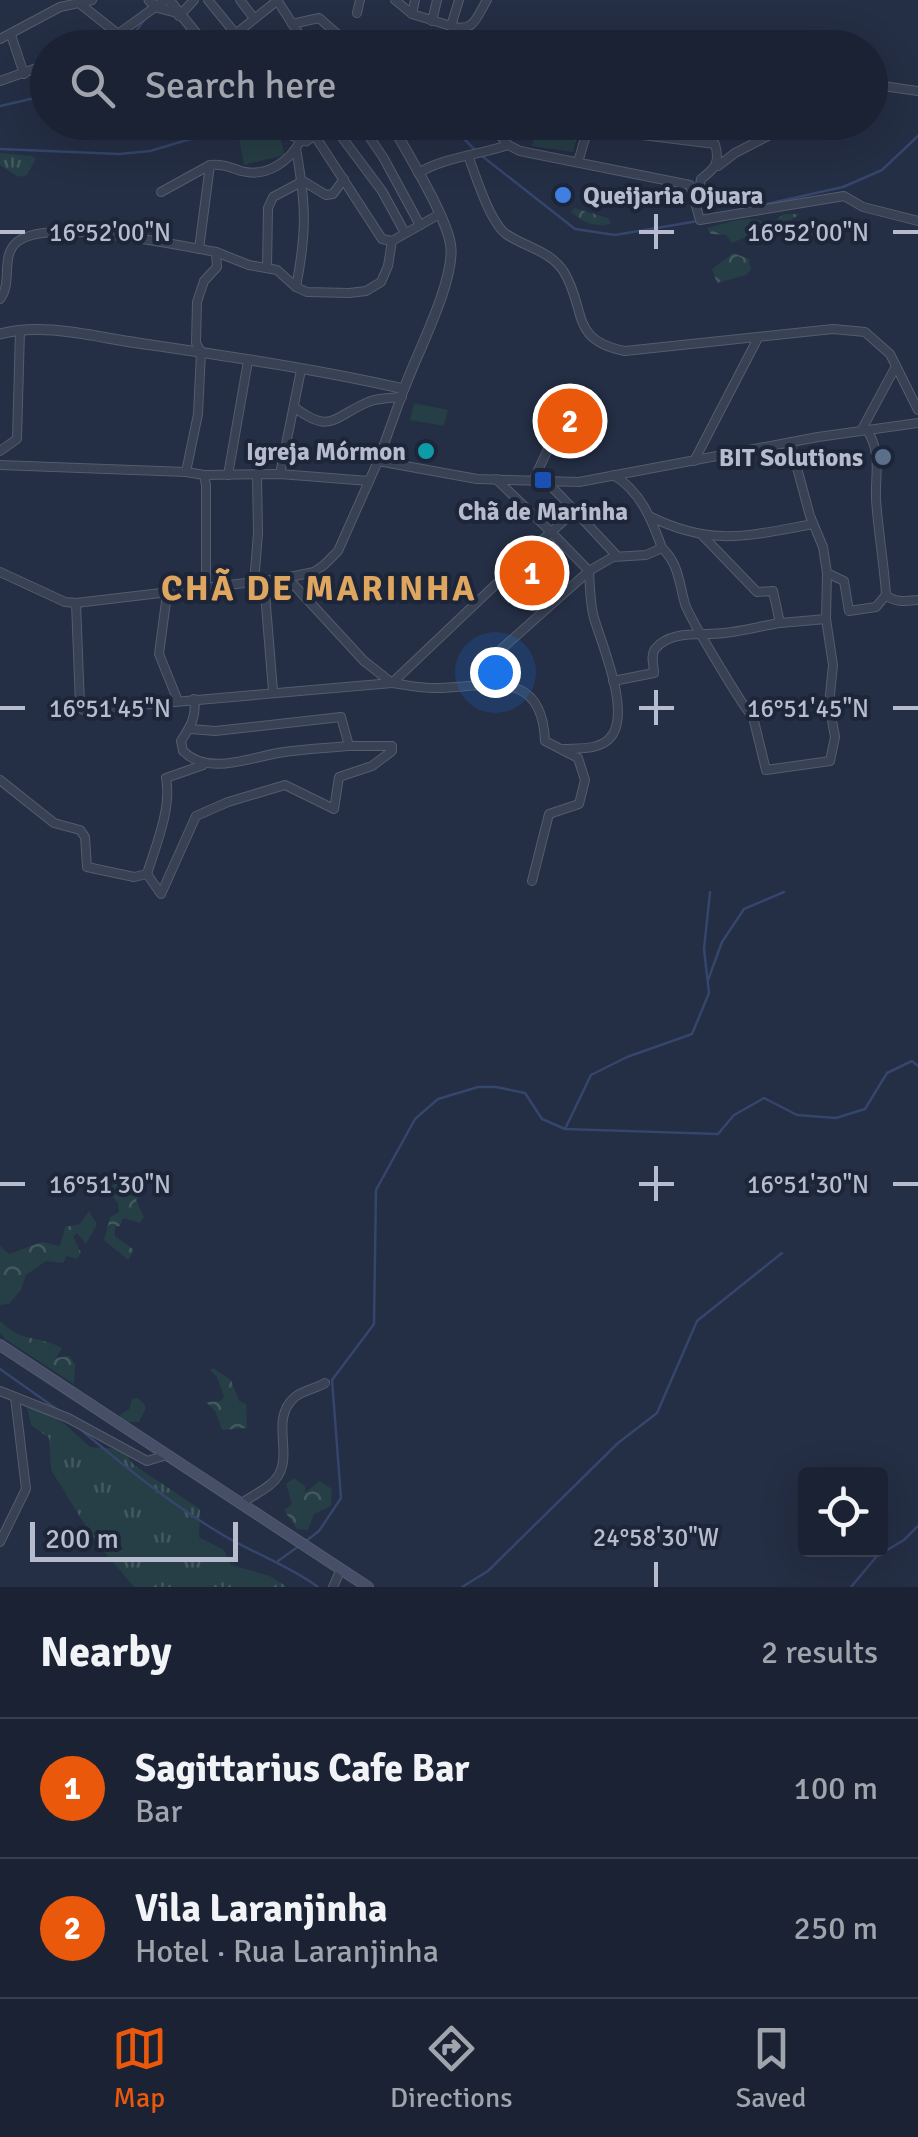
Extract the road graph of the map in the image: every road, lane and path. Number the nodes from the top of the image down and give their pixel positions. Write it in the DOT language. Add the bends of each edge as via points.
graph roads {
  1 [pos="92,0"];
  2 [pos="167,0"];
  3 [pos="194,0"];
  4 [pos="208,0"];
  5 [pos="240,0"];
  6 [pos="277,0"];
  7 [pos="360,0"];
  8 [pos="395,0"];
  9 [pos="415,0"];
  10 [pos="438,0"];
  11 [pos="459,0"];
  12 [pos="488,0"];
  13 [pos="78,2"];
  14 [pos="150,2"];
  15 [pos="358,13"];
  16 [pos="177,14"];
  17 [pos="412,14"];
  18 [pos="253,18"];
  19 [pos="432,21"];
  20 [pos="292,24"];
  21 [pos="450,26"];
  22 [pos="113,30"];
  23 [pos="122,30"];
  24 [pos="190,30"];
  25 [pos="234,30"];
  26 [pos="238,30"];
  27 [pos="296,30"];
  28 [pos="333,30"];
  29 [pos="11,35"];
  30 [pos="0,39"];
  31 [pos="30,72"];
  32 [pos="24,74"];
  33 [pos="0,81"];
  34 [pos="888,87"];
  35 [pos="918,91"];
  36 [pos="294,140"];
  37 [pos="308,140"];
  38 [pos="318,140"];
  39 [pos="345,140"];
  40 [pos="371,140"];
  41 [pos="400,140"];
  42 [pos="504,140"];
  43 [pos="585,140"];
  44 [pos="683,140"];
  45 [pos="759,140"];
  46 [pos="298,144"];
  47 [pos="508,145"];
  48 [pos="468,158"];
  49 [pos="578,162"];
  50 [pos="210,166"];
  51 [pos="714,169"];
  52 [pos="418,172"];
  53 [pos="344,179"];
  54 [pos="303,180"];
  55 [pos="162,192"];
  56 [pos="697,209"];
  57 [pos="438,215"];
  58 [pos="918,221"];
  59 [pos="420,225"];
  60 [pos="406,233"];
  61 [pos="392,241"];
  62 [pos="199,250"];
  63 [pos="216,252"];
  64 [pos="266,268"];
  65 [pos="296,287"];
  66 [pos="0,299"];
  67 [pos="20,330"];
  68 [pos="0,334"];
  69 [pos="758,338"];
  70 [pos="201,352"];
  71 [pos="248,361"];
  72 [pos="896,366"];
  73 [pos="301,370"];
  74 [pos="403,393"];
  75 [pos="294,408"];
  76 [pos="917,409"];
  77 [pos="563,416"];
  78 [pos="916,423"];
  79 [pos="864,430"];
  80 [pos="790,442"];
  81 [pos="0,451"];
  82 [pos="378,461"];
  83 [pos="694,461"];
  84 [pos="0,465"];
  85 [pos="186,472"];
  86 [pos="280,474"];
  87 [pos="204,475"];
  88 [pos="228,475"];
  89 [pos="257,475"];
  90 [pos="613,475"];
  91 [pos="496,479"];
  92 [pos="370,481"];
  93 [pos="533,481"];
  94 [pos="546,482"];
  95 [pos="575,510"];
  96 [pos="649,516"];
  97 [pos="813,524"];
  98 [pos="551,532"];
  99 [pos="702,536"];
  100 [pos="662,548"];
  101 [pos="617,556"];
  102 [pos="589,571"];
  103 [pos="0,572"];
  104 [pos="826,573"];
  105 [pos="280,580"];
  106 [pos="259,582"];
  107 [pos="206,590"];
  108 [pos="167,594"];
  109 [pos="886,595"];
  110 [pos="918,600"];
  111 [pos="76,604"];
  112 [pos="826,619"];
  113 [pos="780,623"];
  114 [pos="700,633"];
  115 [pos="364,661"];
  116 [pos="613,682"];
  117 [pos="392,683"];
  118 [pos="492,684"];
  119 [pos="361,685"];
  120 [pos="273,691"];
  121 [pos="194,699"];
  122 [pos="178,701"];
  123 [pos="191,729"];
  124 [pos="349,746"];
  125 [pos="564,749"];
  126 [pos="212,763"];
  127 [pos="0,780"];
  128 [pos="148,874"];
  129 [pos="532,881"];
  130 [pos="0,1344"];
  131 [pos="325,1383"];
  132 [pos="0,1391"];
  133 [pos="15,1397"];
  134 [pos="167,1455"];
  135 [pos="241,1504"];
  136 [pos="0,1542"];
  137 [pos="341,1569"];
  138 [pos="334,1587"];
  139 [pos="368,1587"];
  1 -- 13 [label="street"];
  2 -- 14 [label="street"];
  2 -- 16 [label="street"];
  3 -- 16 [label="street"];
  4 -- 25 [label="street"];
  5 -- 18 [label="street"];
  6 -- 18 [label="street"];
  6 -- 20 [label="street"];
  7 -- 15 [label="street"];
  8 -- 17 [label="street"];
  9 -- 17 [label="street"];
  10 -- 19 [label="street"];
  11 -- 21 [label="street"];
  12 -- 21 [label="street" via="469,28"];
  13 -- 22 [label="street"];
  13 -- 29 [label="street"];
  14 -- 16 [label="street"];
  14 -- 23 [label="street"];
  16 -- 24 [label="street"];
  17 -- 19 [label="street"];
  18 -- 26 [label="street"];
  19 -- 21 [label="street"];
  20 -- 27 [label="street"];
  20 -- 28 [label="street" via="319,18"];
  29 -- 30 [label="street"];
  29 -- 32 [label="street"];
  31 -- 32 [label="street"];
  32 -- 33 [label="street"];
  34 -- 35 [label="street"];
  36 -- 46 [label="street"];
  37 -- 46 [label="street"];
  38 -- 53 [label="street"];
  39 -- 60 [label="street"];
  40 -- 59 [label="street"];
  41 -- 52 [label="street"];
  42 -- 47 [label="street"];
  43 -- 49 [label="street"];
  44 -- 51 [label="street" via="715,144"];
  45 -- 51 [label="street"];
  46 -- 50 [label="street" via="286,162 256,172"];
  46 -- 54 [label="street"];
  47 -- 48 [label="street"];
  47 -- 49 [label="street"];
  48 -- 52 [label="street"];
  48 -- 69 [label="street" via="504,233 564,272 592,341 625,352"];
  49 -- 56 [label="street" via="690,185"];
  50 -- 55 [label="street"];
  50 -- 62 [label="street"];
  51 -- 56 [label="street" via="700,179"];
  52 -- 57 [label="street"];
  53 -- 54 [label="street" via="326,195"];
  53 -- 61 [label="street" via="382,239"];
  54 -- 64 [label="street" via="273,197 268,208"];
  54 -- 65 [label="street" via="306,234"];
  56 -- 58 [label="street" via="700,220 708,220 844,196"];
  57 -- 59 [label="street"];
  57 -- 74 [label="street" via="451,244 450,267"];
  59 -- 60 [label="street"];
  60 -- 61 [label="street"];
  61 -- 65 [label="street" via="381,282 366,291"];
  62 -- 63 [label="street"];
  62 -- 66 [label="street" via="46,232 12,247"];
  63 -- 64 [label="street"];
  63 -- 70 [label="street" via="217,268 197,302"];
  64 -- 65 [label="street"];
  67 -- 68 [label="street"];
  67 -- 70 [label="street"];
  67 -- 81 [label="street" via="17,439"];
  69 -- 72 [label="street" via="865,332"];
  69 -- 83 [label="street"];
  70 -- 71 [label="street"];
  70 -- 85 [label="street"];
  71 -- 73 [label="street"];
  71 -- 88 [label="street"];
  72 -- 76 [label="street"];
  72 -- 79 [label="street"];
  73 -- 74 [label="street"];
  73 -- 75 [label="street"];
  74 -- 75 [label="street" via="324,424"];
  74 -- 82 [label="street"];
  75 -- 86 [label="street"];
  76 -- 78 [label="street"];
  77 -- 93 [label="street"];
  78 -- 79 [label="street"];
  79 -- 80 [label="street"];
  79 -- 109 [label="street" via="876,445 879,466"];
  80 -- 83 [label="street"];
  80 -- 97 [label="street"];
  82 -- 91 [label="street"];
  82 -- 92 [label="street"];
  83 -- 90 [label="street"];
  84 -- 85 [label="street"];
  85 -- 87 [label="street"];
  86 -- 89 [label="street"];
  86 -- 92 [label="street"];
  87 -- 88 [label="street"];
  87 -- 107 [label="street"];
  88 -- 89 [label="street"];
  89 -- 106 [label="street"];
  90 -- 94 [label="street"];
  90 -- 96 [label="street" via="629,484"];
  91 -- 93 [label="street"];
  91 -- 98 [label="street"];
  92 -- 105 [label="street" via="331,559 314,572"];
  93 -- 94 [label="street"];
  94 -- 95 [label="street"];
  95 -- 98 [label="street"];
  95 -- 101 [label="street"];
  96 -- 99 [label="street"];
  96 -- 100 [label="street"];
  97 -- 99 [label="street" via="731,538"];
  97 -- 104 [label="street"];
  98 -- 102 [label="street"];
  98 -- 117 [label="street"];
  99 -- 113 [label="street" via="757,592 773,591"];
  100 -- 101 [label="street"];
  100 -- 114 [label="street" via="672,558"];
  101 -- 102 [label="street"];
  102 -- 116 [label="street" via="593,615"];
  102 -- 118 [label="street" via="498,652 488,668"];
  103 -- 111 [label="street"];
  104 -- 109 [label="street" via="844,582 849,612 876,607"];
  104 -- 112 [label="street"];
  105 -- 106 [label="street"];
  105 -- 115 [label="street" via="293,584"];
  106 -- 107 [label="street"];
  106 -- 120 [label="street"];
  107 -- 108 [label="street"];
  108 -- 111 [label="street"];
  108 -- 122 [label="street" via="158,654"];
  109 -- 110 [label="street"];
  111 -- 122 [label="street" via="83,710"];
  112 -- 113 [label="street"];
  112 -- 114 [label="street" via="833,665 830,761 766,770 753,717"];
  113 -- 114 [label="street"];
  114 -- 116 [label="street" via="657,647 654,672"];
  115 -- 117 [label="street"];
  115 -- 119 [label="street" via="369,676"];
  116 -- 125 [label="street" via="617,726 610,739"];
  117 -- 118 [label="street" via="433,689"];
  117 -- 119 [label="street"];
  118 -- 125 [label="street" via="534,697 546,741"];
  119 -- 120 [label="street"];
  120 -- 121 [label="street"];
  121 -- 122 [label="street"];
  121 -- 123 [label="street"];
  123 -- 124 [label="street" via="341,717"];
  123 -- 126 [label="street" via="182,751"];
  124 -- 126 [label="street"];
  124 -- 128 [label="street" via="392,751 339,777 334,809 285,785 228,802 196,816 161,894"];
  125 -- 129 [label="street" via="578,758 585,780 579,804 549,814"];
  126 -- 128 [label="street" via="166,778 169,809"];
  127 -- 128 [label="street" via="54,823 80,830 86,868"];
  130 -- 134 [label="main road"];
  131 -- 135 [label="street" via="295,1397 280,1428 279,1474"];
  132 -- 133 [label="street"];
  133 -- 134 [label="street" via="147,1461"];
  133 -- 136 [label="street" via="26,1488"];
  134 -- 135 [label="main road"];
  135 -- 137 [label="main road"];
  137 -- 138 [label="street"];
  137 -- 139 [label="main road"];
}
